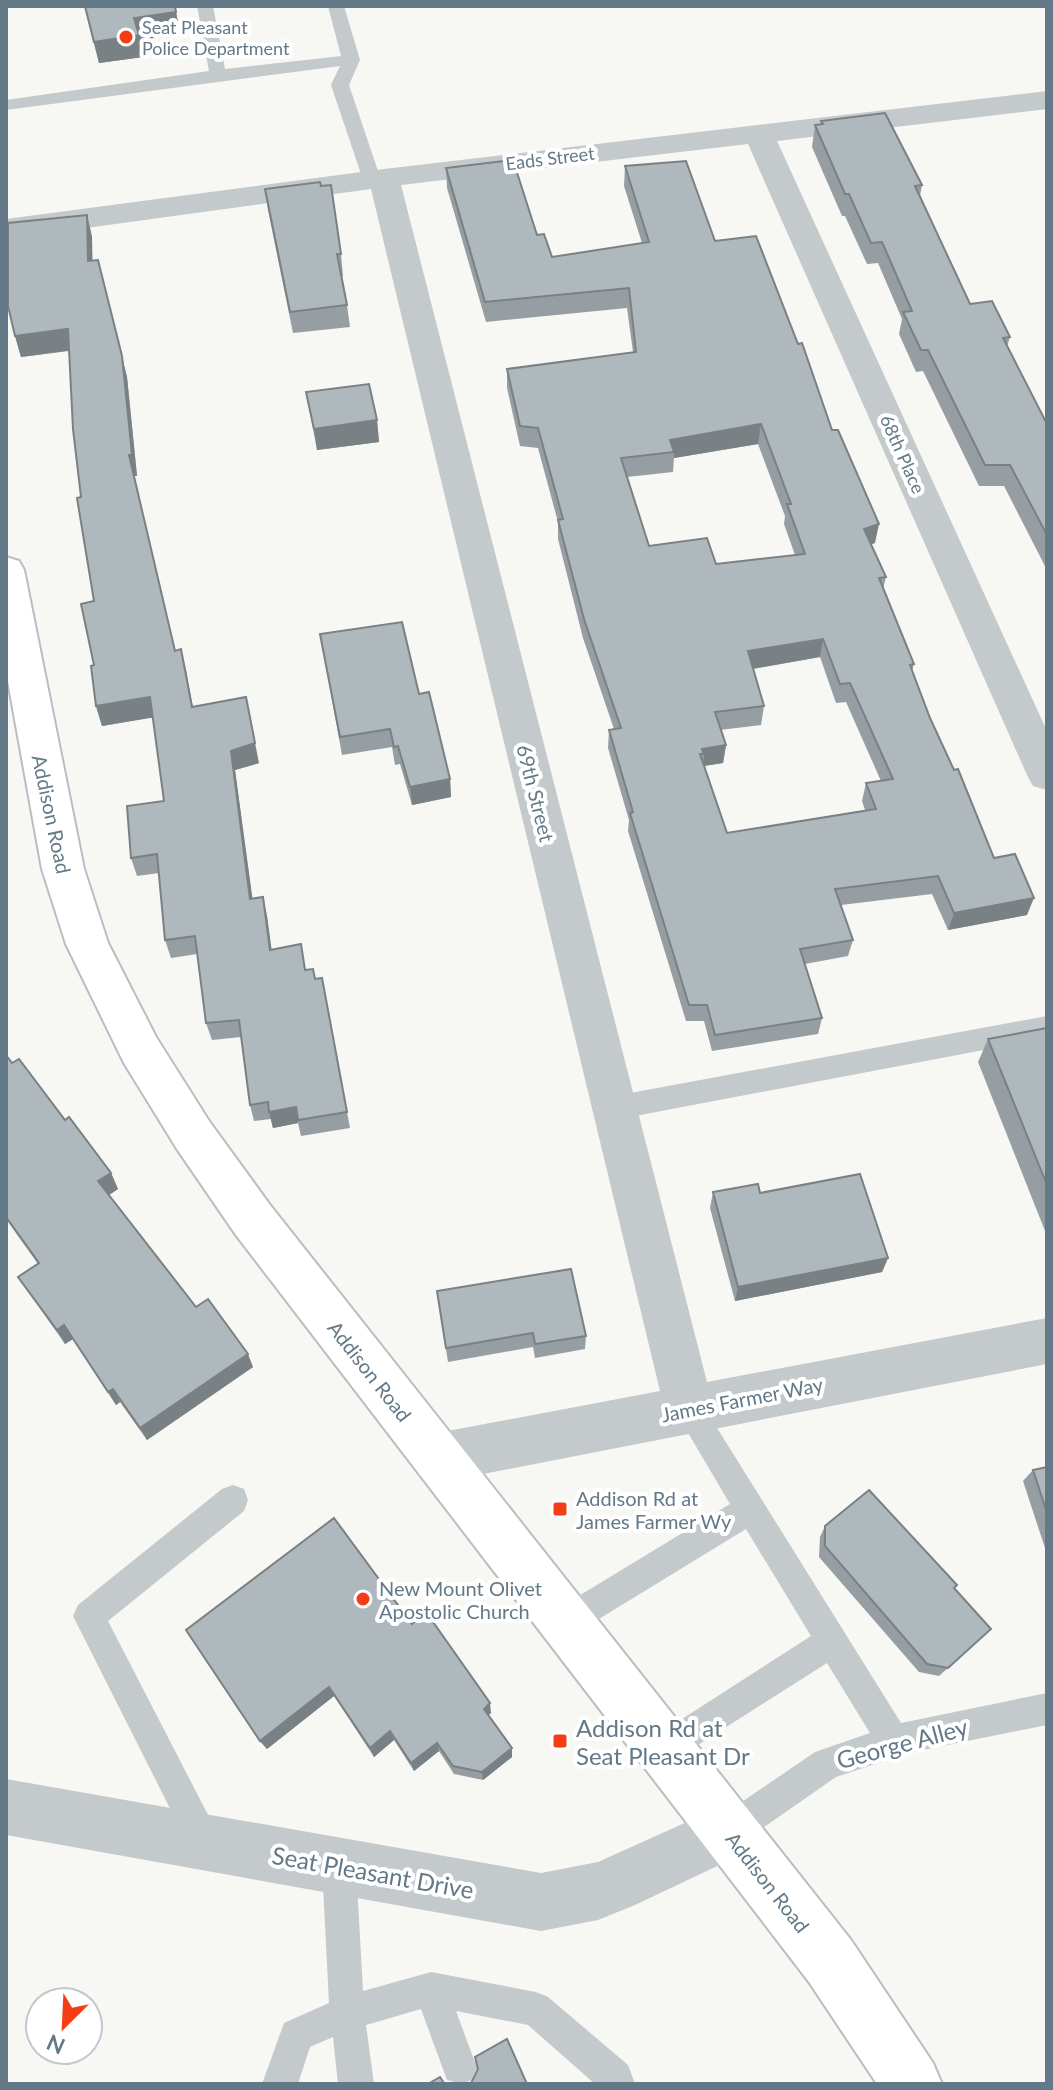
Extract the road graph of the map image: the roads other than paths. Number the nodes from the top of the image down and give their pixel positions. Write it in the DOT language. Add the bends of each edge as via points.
graph roads {
  1 [pos="205,6"];
  2 [pos="336,6"];
  3 [pos="351,60"];
  4 [pos="218,75"];
  5 [pos="1047,100"];
  6 [pos="6,105"];
  7 [pos="758,133"];
  8 [pos="378,179"];
  9 [pos="6,229"];
  10 [pos="6,570"];
  11 [pos="1047,775"];
  12 [pos="1047,1027"];
  13 [pos="614,1108"];
  14 [pos="1047,1341"];
  15 [pos="689,1409"];
  16 [pos="437,1458"];
  17 [pos="233,1500"];
  18 [pos="750,1509"];
  19 [pos="565,1622"];
  20 [pos="832,1641"];
  21 [pos="1047,1709"];
  22 [pos="893,1741"];
  23 [pos="665,1748"];
  24 [pos="6,1807"];
  25 [pos="729,1831"];
  26 [pos="205,1842"];
  27 [pos="339,1866"];
  28 [pos="431,1989"];
  29 [pos="347,2013"];
  30 [pos="459,2068"];
  31 [pos="280,2084"];
  32 [pos="356,2084"];
  33 [pos="617,2084"];
  34 [pos="912,2084"];
  1 -- 4 [label="lane"];
  2 -- 3 [label="lane"];
  3 -- 4 [label="lane"];
  3 -- 8 [label="lane" via="340,85"];
  4 -- 6 [label="lane"];
  5 -- 7 [label="street, Eads Street"];
  7 -- 8 [label="street, Eads Street"];
  7 -- 11 [label="street, 68th Place"];
  8 -- 9 [label="street, Eads Street"];
  8 -- 13 [label="street, 69th Street"];
  10 -- 16 [label="main road, Addison Road" via="63,869 87,944 140,1050 193,1135"];
  12 -- 13 [label="lane"];
  13 -- 15 [label="street, 69th Street"];
  14 -- 15 [label="street, James Farmer Way"];
  15 -- 16 [label="street, James Farmer Way"];
  15 -- 18 [label="lane"];
  16 -- 19 [label="main road, Addison Road"];
  17 -- 26 [label="lane" via="89,1616"];
  18 -- 19 [label="lane"];
  18 -- 20 [label="lane"];
  19 -- 23 [label="main road, Addison Road"];
  20 -- 22 [label="lane"];
  20 -- 23 [label="lane"];
  21 -- 22 [label="lane, George Alley"];
  22 -- 25 [label="lane, George Alley" via="827,1764"];
  23 -- 25 [label="main road, Addison Road"];
  24 -- 26 [label="street, Seat Pleasant Drive"];
  25 -- 27 [label="street, Seat Pleasant Drive" via="598,1891 541,1902"];
  25 -- 34 [label="main road, Addison Road" via="830,1961"];
  26 -- 27 [label="street, Seat Pleasant Drive"];
  27 -- 29 [label="lane"];
  28 -- 29 [label="lane"];
  28 -- 30 [label="lane"];
  28 -- 33 [label="lane" via="536,2009"];
  29 -- 31 [label="lane" via="296,2035"];
  29 -- 32 [label="lane"];
}
